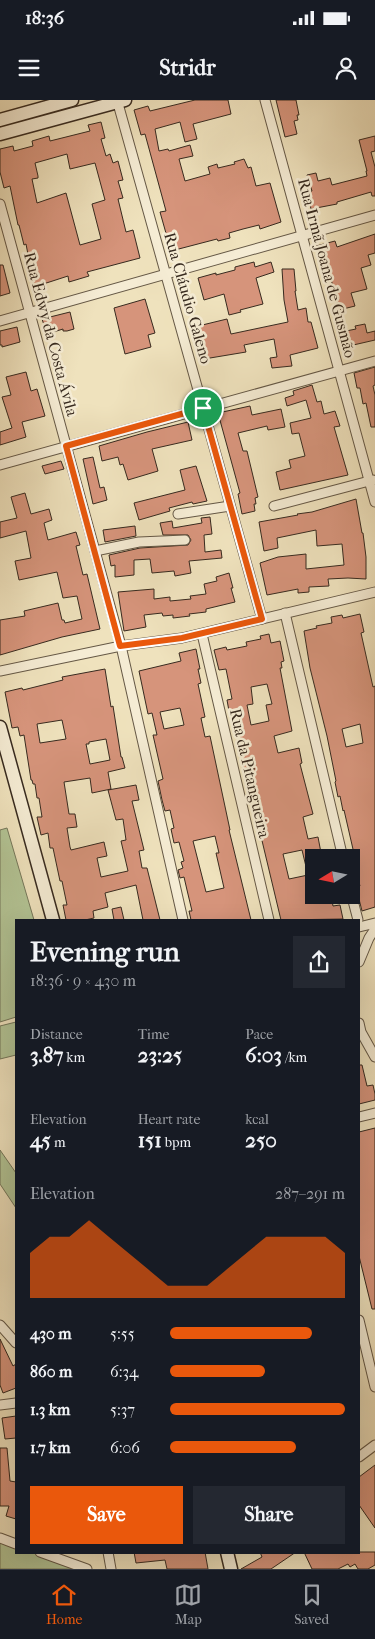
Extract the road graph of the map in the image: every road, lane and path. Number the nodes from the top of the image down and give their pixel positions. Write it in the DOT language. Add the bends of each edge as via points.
graph roads {
  1 [pos="72,100"];
  2 [pos="265,100"];
  3 [pos="120,101"];
  4 [pos="0,120"];
  5 [pos="0,134"];
  6 [pos="0,204"];
  7 [pos="375,215"];
  8 [pos="302,236"];
  9 [pos="166,274"];
  10 [pos="30,312"];
  11 [pos="0,321"];
  12 [pos="375,361"];
  13 [pos="339,371"];
  14 [pos="203,408"];
  15 [pos="66,446"];
  16 [pos="0,465"];
  17 [pos="372,480"];
  18 [pos="375,502"];
  19 [pos="230,506"];
  20 [pos="274,506"];
  21 [pos="178,514"];
  22 [pos="185,540"];
  23 [pos="95,551"];
  24 [pos="375,592"];
  25 [pos="285,613"];
  26 [pos="262,619"];
  27 [pos="202,634"];
  28 [pos="120,646"];
  29 [pos="0,671"];
  30 [pos="0,727"];
  31 [pos="341,849"];
  32 [pos="354,904"];
  33 [pos="53,919"];
  34 [pos="183,919"];
  35 [pos="269,919"];
  36 [pos="358,919"];
  37 [pos="375,923"];
  38 [pos="360,926"];
  39 [pos="375,929"];
  40 [pos="360,960"];
  41 [pos="360,1028"];
  42 [pos="375,1056"];
  43 [pos="375,1113"];
  44 [pos="360,1117"];
  45 [pos="360,1324"];
  46 [pos="0,1325"];
  47 [pos="15,1342"];
  48 [pos="375,1387"];
  49 [pos="15,1403"];
  50 [pos="0,1405"];
  51 [pos="375,1445"];
  52 [pos="360,1456"];
  53 [pos="0,1538"];
  54 [pos="15,1544"];
  55 [pos="45,1554"];
  56 [pos="108,1554"];
  57 [pos="227,1554"];
  58 [pos="86,1569"];
  59 [pos="111,1569"];
  60 [pos="231,1569"];
  1 -- 4 [label="main road"];
  2 -- 8 [label="street, Rua Irmã Joana de Gusmão"];
  3 -- 5 [label="main road"];
  3 -- 9 [label="street, Rua Cláudio Galeno"];
  6 -- 10 [label="street, Rua Edwy da Costa Ávila"];
  7 -- 8 [label="street"];
  8 -- 9 [label="street"];
  8 -- 13 [label="street, Rua Irmã Joana de Gusmão"];
  9 -- 10 [label="street"];
  9 -- 14 [label="street, Rua Cláudio Galeno"];
  10 -- 11 [label="street"];
  10 -- 15 [label="street, Rua Edwy da Costa Ávila"];
  12 -- 13 [label="street"];
  13 -- 14 [label="street"];
  13 -- 17 [label="street, Rua Irmã Joana de Gusmão"];
  14 -- 15 [label="street"];
  14 -- 19 [label="street, Rua Cláudio Galeno"];
  15 -- 16 [label="street"];
  15 -- 23 [label="street, Rua Edwy da Costa Ávila"];
  17 -- 18 [label="street, Rua Irmã Joana de Gusmão"];
  17 -- 20 [label="street"];
  19 -- 21 [label="street"];
  19 -- 26 [label="street, Rua Cláudio Galeno"];
  22 -- 23 [label="street" via="139,542"];
  23 -- 28 [label="street, Rua Edwy da Costa Ávila"];
  24 -- 25 [label="street"];
  25 -- 26 [label="street"];
  25 -- 31 [label="street"];
  26 -- 27 [label="street"];
  27 -- 28 [label="street"];
  27 -- 35 [label="street, Rua da Pitangueira"];
  28 -- 29 [label="street"];
  28 -- 34 [label="street, Rua Edwy da Costa Ávila"];
  30 -- 33 [label="main road"];
  32 -- 36 [label="street"];
  37 -- 38 [label="street"];
  39 -- 40 [label="street"];
  41 -- 42 [label="street"];
  43 -- 44 [label="street"];
  45 -- 48 [label="street"];
  46 -- 47 [label="street"];
  49 -- 50 [label="street"];
  51 -- 52 [label="street"];
  53 -- 54 [label="street"];
  55 -- 58 [label="street"];
  56 -- 59 [label="street"];
  57 -- 60 [label="main road"];
}
